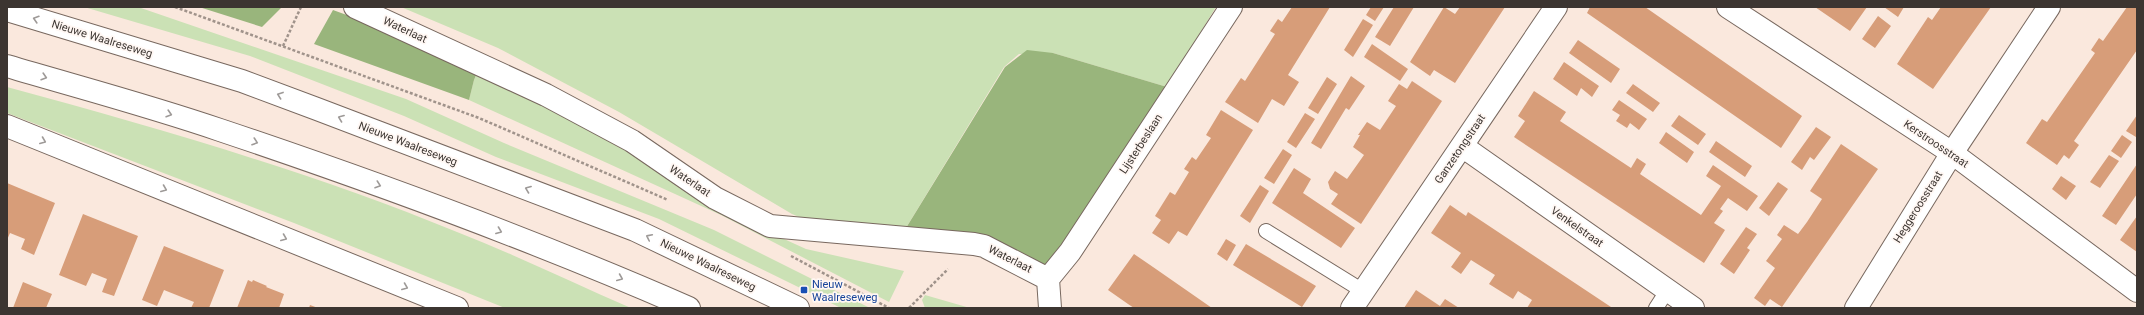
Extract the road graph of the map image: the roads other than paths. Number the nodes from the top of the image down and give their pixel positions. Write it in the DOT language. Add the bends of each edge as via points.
graph roads {
  1 [pos="355,7"];
  2 [pos="1231,7"];
  3 [pos="1556,7"];
  4 [pos="1728,7"];
  5 [pos="2049,7"];
  6 [pos="7,10"];
  7 [pos="7,66"];
  8 [pos="7,126"];
  9 [pos="1462,146"];
  10 [pos="1952,153"];
  11 [pos="1266,231"];
  12 [pos="1048,279"];
  13 [pos="2137,291"];
  14 [pos="1358,299"];
  15 [pos="1662,300"];
  16 [pos="457,308"];
  17 [pos="690,308"];
  18 [pos="798,308"];
  19 [pos="1050,308"];
  20 [pos="1693,308"];
  21 [pos="1856,308"];
  1 -- 12 [label="street, Waterlaat" via="546,95 632,141 715,198 770,226 974,244 984,246"];
  2 -- 12 [label="street, Lijsterbeslaan" via="1070,252"];
  3 -- 9 [label="street, Ganzetongstraat"];
  4 -- 10 [label="street, Kerstroosstraat"];
  5 -- 10 [label="street, Heggeroosstraat"];
  18 -- 6 [label="street, Nieuwe Waalreseweg, one-way" via="636,230 317,109 242,81"];
  7 -- 17 [label="street, one-way" via="218,129 374,184 614,275"];
  8 -- 16 [label="street, one-way"];
  9 -- 14 [label="street, Ganzetongstraat"];
  9 -- 15 [label="street, Venkelstraat"];
  10 -- 13 [label="street, Kerstroosstraat"];
  10 -- 21 [label="street, Heggeroosstraat"];
  11 -- 14 [label="lane, Ganzetongstraat"];
  12 -- 19 [label="street"];
  15 -- 20 [label="street, Venkelstraat"];
}
